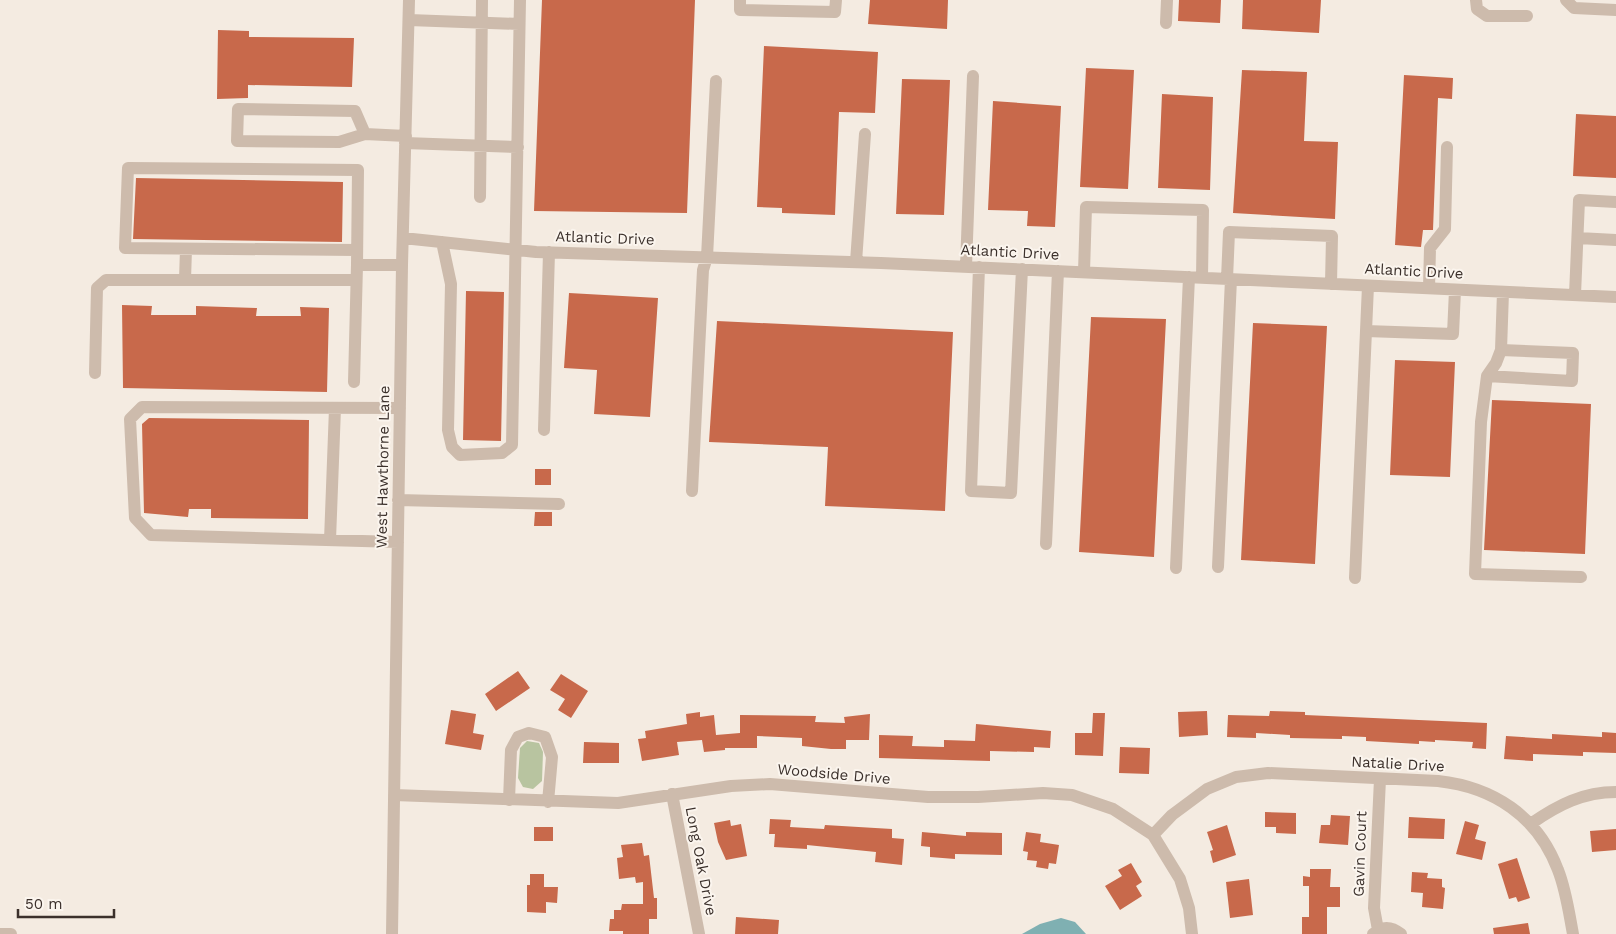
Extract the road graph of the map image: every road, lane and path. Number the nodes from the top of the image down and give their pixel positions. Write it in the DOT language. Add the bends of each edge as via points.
graph roads {
  1 [pos="409,0"];
  2 [pos="482,0"];
  3 [pos="520,0"];
  4 [pos="740,0"];
  5 [pos="836,0"];
  6 [pos="1167,0"];
  7 [pos="1476,0"];
  8 [pos="1566,0"];
  9 [pos="1616,10"];
  10 [pos="1527,16"];
  11 [pos="409,20"];
  12 [pos="481,22"];
  13 [pos="1166,22"];
  14 [pos="519,24"];
  15 [pos="973,76"];
  16 [pos="716,81"];
  17 [pos="365,134"];
  18 [pos="865,134"];
  19 [pos="405,140"];
  20 [pos="480,146"];
  21 [pos="518,147"];
  22 [pos="1447,147"];
  23 [pos="480,197"];
  24 [pos="1616,202"];
  25 [pos="403,238"];
  26 [pos="1578,238"];
  27 [pos="1616,240"];
  28 [pos="442,242"];
  29 [pos="186,249"];
  30 [pos="357,250"];
  31 [pos="516,250"];
  32 [pos="549,252"];
  33 [pos="707,257"];
  34 [pos="856,262"];
  35 [pos="357,265"];
  36 [pos="402,265"];
  37 [pos="972,267"];
  38 [pos="1022,269"];
  39 [pos="1058,271"];
  40 [pos="1084,272"];
  41 [pos="1196,277"];
  42 [pos="1229,279"];
  43 [pos="185,280"];
  44 [pos="356,280"];
  45 [pos="1331,284"];
  46 [pos="1368,286"];
  47 [pos="1429,288"];
  48 [pos="1455,290"];
  49 [pos="1503,292"];
  50 [pos="1575,295"];
  51 [pos="1616,297"];
  52 [pos="1366,331"];
  53 [pos="1501,350"];
  54 [pos="95,373"];
  55 [pos="1487,376"];
  56 [pos="354,382"];
  57 [pos="335,408"];
  58 [pos="400,408"];
  59 [pos="544,430"];
  60 [pos="692,491"];
  61 [pos="398,500"];
  62 [pos="559,504"];
  63 [pos="330,540"];
  64 [pos="398,542"];
  65 [pos="1046,544"];
  66 [pos="1218,567"];
  67 [pos="1176,568"];
  68 [pos="1581,577"];
  69 [pos="1355,578"];
  70 [pos="1380,779"];
  71 [pos="1616,792"];
  72 [pos="672,794"];
  73 [pos="394,795"];
  74 [pos="509,800"];
  75 [pos="548,802"];
  76 [pos="1532,823"];
  77 [pos="1153,835"];
  78 [pos="1375,932"];
  79 [pos="0,934"];
  80 [pos="11,934"];
  81 [pos="392,934"];
  82 [pos="699,934"];
  83 [pos="1192,934"];
  84 [pos="1401,934"];
  85 [pos="1572,934"];
  1 -- 11 [label="street, West Hawthorne Lane"];
  2 -- 12 [label="street"];
  3 -- 14 [label="street"];
  4 -- 5 [label="street" via="740,10 835,12"];
  6 -- 13 [label="street"];
  7 -- 10 [label="street" via="1478,9 1487,16"];
  8 -- 9 [label="street" via="1574,8"];
  11 -- 12 [label="street"];
  11 -- 19 [label="street, West Hawthorne Lane"];
  12 -- 14 [label="street"];
  12 -- 20 [label="street"];
  14 -- 21 [label="street"];
  15 -- 37 [label="street"];
  16 -- 33 [label="street"];
  17 -- 17 [label="street" via="339,142 237,142 238,109 355,112"];
  17 -- 19 [label="street"];
  18 -- 34 [label="street"];
  19 -- 20 [label="street"];
  19 -- 25 [label="street, West Hawthorne Lane"];
  20 -- 21 [label="street"];
  20 -- 23 [label="street"];
  21 -- 31 [label="street"];
  22 -- 47 [label="street" via="1445,229 1430,248"];
  24 -- 26 [label="street" via="1579,200"];
  25 -- 28 [label="street, Atlantic Drive"];
  25 -- 36 [label="street, West Hawthorne Lane"];
  26 -- 27 [label="street"];
  26 -- 50 [label="street"];
  28 -- 31 [label="street, Atlantic Drive"];
  28 -- 31 [label="street" via="451,284 448,430 452,448 460,455 502,453 512,445"];
  29 -- 30 [label="street"];
  29 -- 30 [label="street" via="125,248 128,168 358,170"];
  29 -- 43 [label="street"];
  30 -- 35 [label="street"];
  31 -- 32 [label="street, Atlantic Drive"];
  32 -- 33 [label="street, Atlantic Drive"];
  32 -- 59 [label="street"];
  33 -- 34 [label="street, Atlantic Drive"];
  33 -- 60 [label="street" via="702,270"];
  34 -- 37 [label="street, Atlantic Drive"];
  35 -- 36 [label="street"];
  35 -- 44 [label="street"];
  36 -- 58 [label="street, West Hawthorne Lane"];
  37 -- 38 [label="street, Atlantic Drive"];
  37 -- 38 [label="street" via="971,491 1011,493"];
  38 -- 39 [label="street, Atlantic Drive"];
  39 -- 40 [label="street, Atlantic Drive"];
  39 -- 65 [label="street"];
  40 -- 41 [label="street, Atlantic Drive"];
  40 -- 41 [label="street" via="1086,206 1203,210"];
  41 -- 42 [label="street, Atlantic Drive"];
  41 -- 67 [label="street"];
  42 -- 45 [label="street, Atlantic Drive"];
  42 -- 45 [label="street" via="1229,232 1332,236"];
  42 -- 66 [label="street"];
  43 -- 44 [label="street"];
  43 -- 54 [label="street" via="106,280 97,288"];
  44 -- 56 [label="street"];
  45 -- 46 [label="street, Atlantic Drive"];
  46 -- 47 [label="street, Atlantic Drive"];
  46 -- 52 [label="street"];
  47 -- 48 [label="street, Atlantic Drive"];
  48 -- 49 [label="street, Atlantic Drive"];
  48 -- 52 [label="street" via="1454,334"];
  49 -- 50 [label="street, Atlantic Drive"];
  49 -- 53 [label="street"];
  50 -- 51 [label="street, Atlantic Drive"];
  52 -- 69 [label="street"];
  53 -- 55 [label="street"];
  53 -- 55 [label="street" via="1573,354 1572,381"];
  55 -- 68 [label="street" via="1481,422 1475,574"];
  57 -- 58 [label="street"];
  57 -- 63 [label="street"];
  57 -- 63 [label="street" via="142,407 130,419 135,518 151,535"];
  58 -- 61 [label="street, West Hawthorne Lane"];
  61 -- 62 [label="street"];
  61 -- 64 [label="street, West Hawthorne Lane"];
  63 -- 64 [label="street"];
  64 -- 73 [label="street, West Hawthorne Lane"];
  70 -- 76 [label="street, Natalie Drive" via="1438,781 1468,786 1497,798"];
  70 -- 77 [label="street, Natalie Drive" via="1268,773 1236,777 1206,789 1172,815"];
  70 -- 78 [label="street, Gavin Court"];
  71 -- 76 [label="street" via="1579,797 1552,809"];
  72 -- 75 [label="street, Woodside Drive" via="618,803"];
  72 -- 77 [label="street, Woodside Drive" via="770,784 928,797 1061,794 1113,809"];
  72 -- 82 [label="street, Long Oak Drive"];
  73 -- 74 [label="street, Woodside Drive"];
  73 -- 81 [label="street, West Hawthorne Lane"];
  74 -- 75 [label="street, Woodside Drive"];
  74 -- 75 [label="street" via="511,750 518,737 529,733 545,737 552,757"];
  76 -- 85 [label="street, Natalie Drive" via="1558,868"];
  77 -- 83 [label="street, Woodside Drive" via="1180,879 1190,908"];
  78 -- 84 [label="street" via="1390,928"];
  79 -- 80 [label="street"];
}
